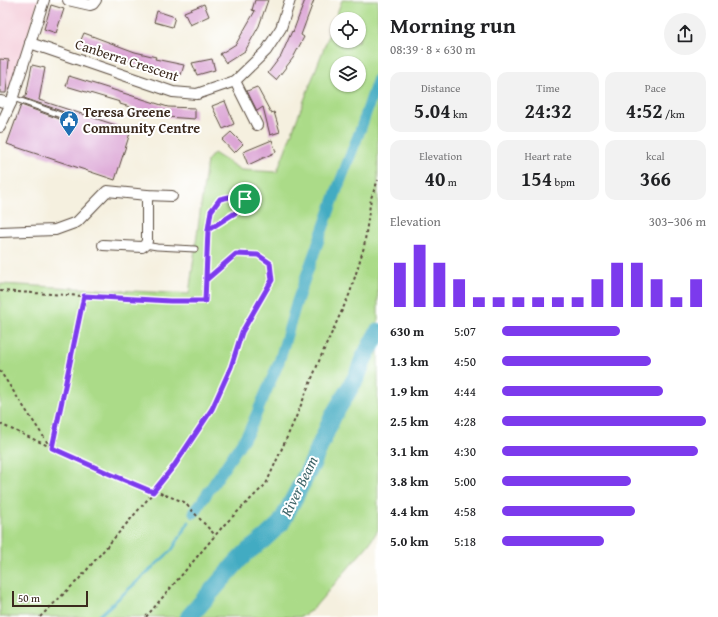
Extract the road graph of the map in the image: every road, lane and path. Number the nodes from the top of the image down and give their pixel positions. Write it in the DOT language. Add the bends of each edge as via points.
graph roads {
  1 [pos="44,0"];
  2 [pos="68,0"];
  3 [pos="96,0"];
  4 [pos="290,0"];
  5 [pos="30,43"];
  6 [pos="234,81"];
  7 [pos="12,100"];
  8 [pos="0,101"];
  9 [pos="66,117"];
  10 [pos="257,125"];
  11 [pos="0,127"];
  12 [pos="378,180"];
  13 [pos="147,195"];
  14 [pos="172,196"];
  15 [pos="208,230"];
  16 [pos="0,232"];
  17 [pos="103,245"];
  18 [pos="145,245"];
  19 [pos="195,249"];
  20 [pos="206,280"];
  21 [pos="0,291"];
  22 [pos="84,296"];
  23 [pos="0,371"];
  24 [pos="0,424"];
  25 [pos="52,448"];
  26 [pos="153,492"];
  27 [pos="215,535"];
  28 [pos="40,617"];
  29 [pos="146,617"];
  1 -- 5 [label="street"];
  2 -- 3 [label="street" via="90,5"];
  4 -- 6 [label="street, Canberra Crescent" via="281,28 266,51"];
  5 -- 6 [label="street, Canberra Crescent" via="174,92 197,94"];
  5 -- 7 [label="street"];
  6 -- 10 [label="street"];
  7 -- 8 [label="street"];
  7 -- 9 [label="lane"];
  7 -- 11 [label="street"];
  12 -- 27 [label="path" via="371,198 364,247 350,293 266,484"];
  13 -- 14 [label="street"];
  13 -- 16 [label="street" via="107,191 77,222 55,230"];
  13 -- 18 [label="street"];
  15 -- 15 [label="path" via="243,208 245,199 238,195 220,199 211,211"];
  15 -- 20 [label="path"];
  17 -- 18 [label="street"];
  18 -- 19 [label="lane" via="157,248"];
  20 -- 22 [label="path" via="205,301"];
  20 -- 26 [label="path" via="236,254 258,255 270,263 272,280 242,332 231,367 212,409 174,466"];
  21 -- 22 [label="path"];
  22 -- 25 [label="path"];
  23 -- 25 [label="path"];
  24 -- 25 [label="path"];
  25 -- 26 [label="path"];
  26 -- 27 [label="path" via="184,502"];
  26 -- 28 [label="path" via="78,579"];
  27 -- 29 [label="path"];
}
